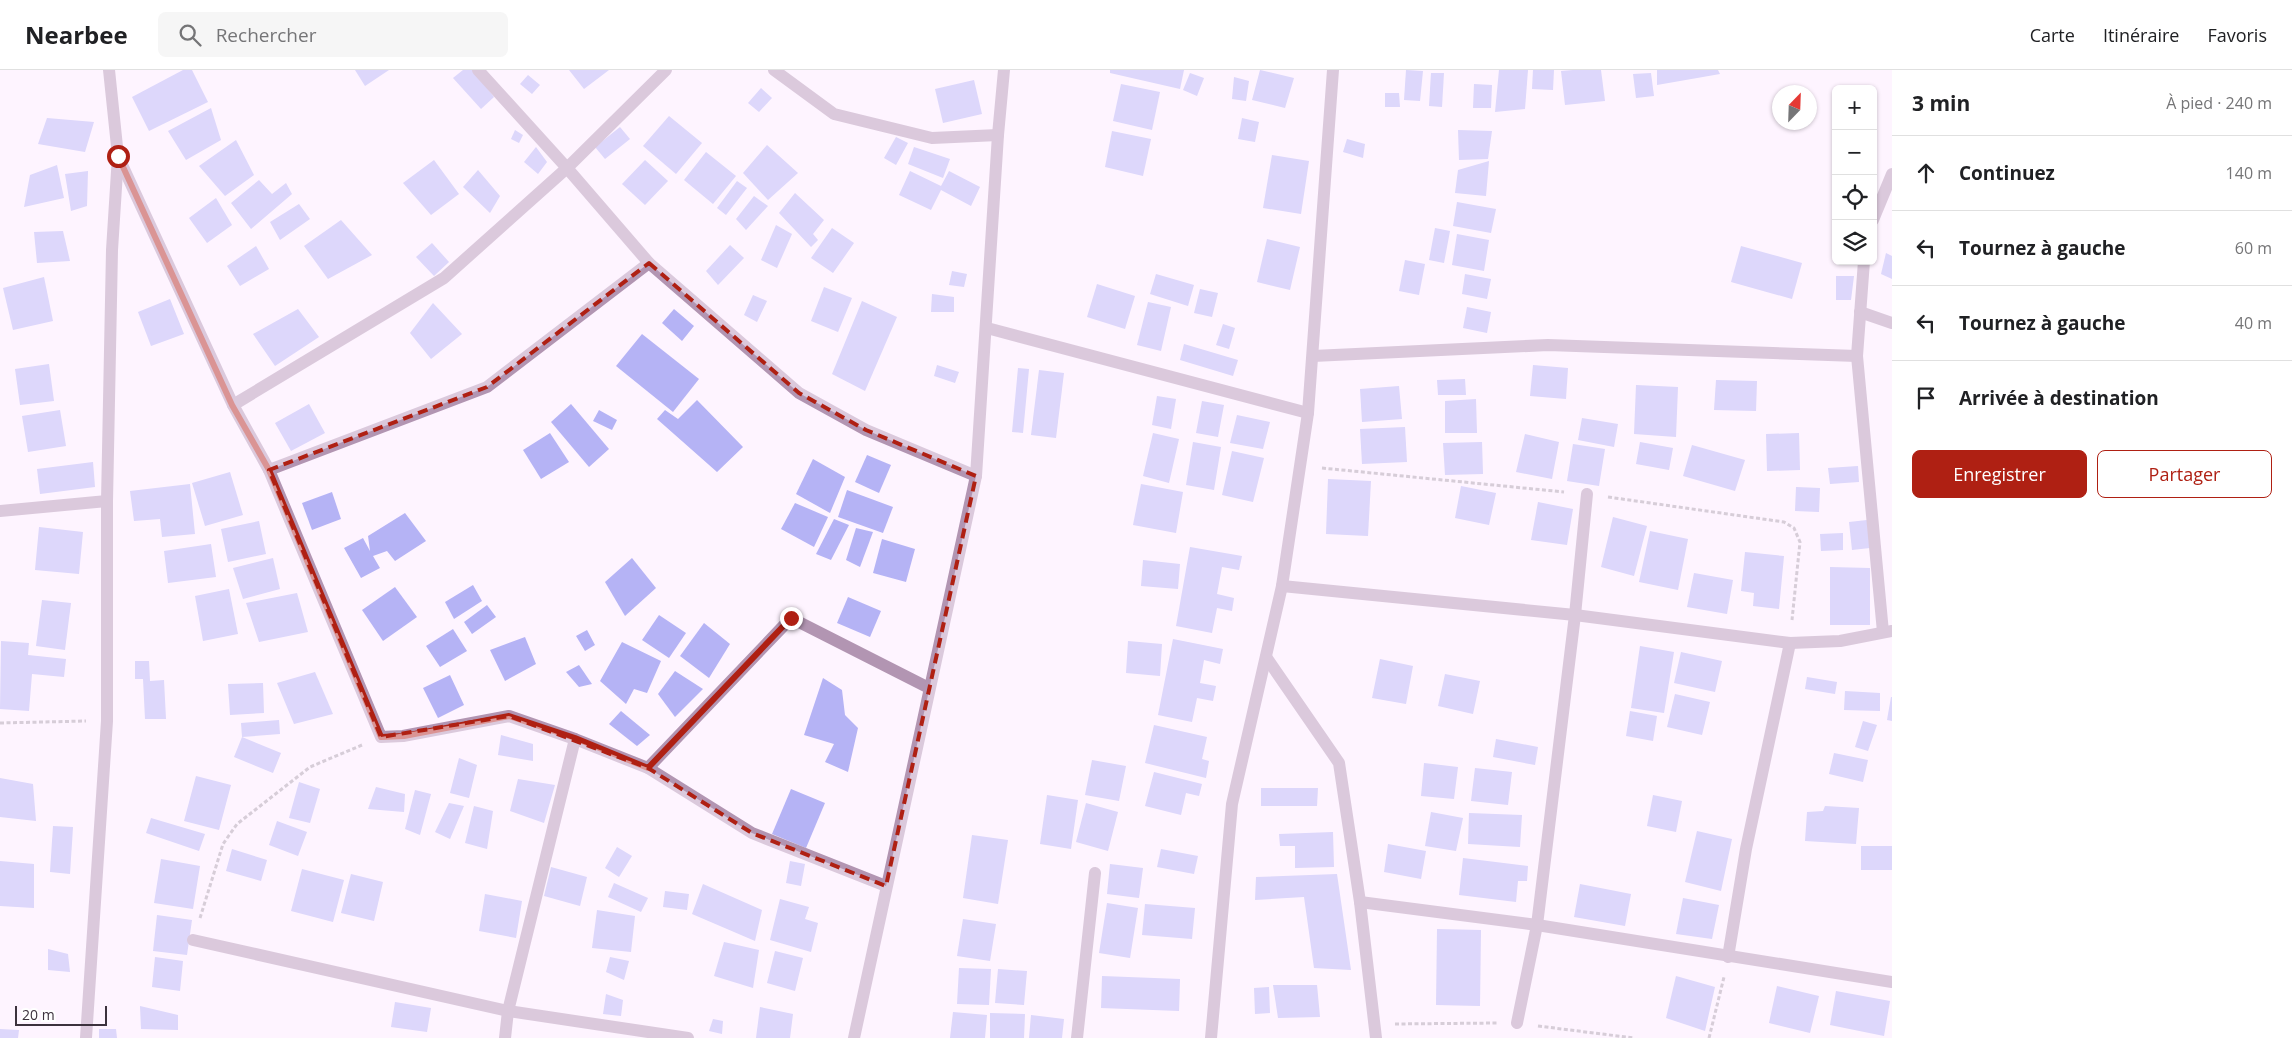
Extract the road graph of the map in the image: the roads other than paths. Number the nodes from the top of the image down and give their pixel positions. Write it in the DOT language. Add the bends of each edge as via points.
graph roads {
  1 [pos="108,70"];
  2 [pos="478,70"];
  3 [pos="666,70"];
  4 [pos="774,70"];
  5 [pos="1004,70"];
  6 [pos="1333,70"];
  7 [pos="998,135"];
  8 [pos="118,156"];
  9 [pos="567,168"];
  10 [pos="1892,174"];
  11 [pos="1877,210"];
  12 [pos="649,263"];
  13 [pos="1864,265"];
  14 [pos="1860,312"];
  15 [pos="1892,323"];
  16 [pos="987,328"];
  17 [pos="1313,356"];
  18 [pos="1857,356"];
  19 [pos="232,405"];
  20 [pos="1308,413"];
  21 [pos="269,470"];
  22 [pos="976,476"];
  23 [pos="1587,494"];
  24 [pos="107,501"];
  25 [pos="0,511"];
  26 [pos="1282,586"];
  27 [pos="1576,615"];
  28 [pos="1888,631"];
  29 [pos="1790,643"];
  30 [pos="1266,657"];
  31 [pos="929,688"];
  32 [pos="575,738"];
  33 [pos="648,768"];
  34 [pos="1095,873"];
  35 [pos="886,886"];
  36 [pos="1360,902"];
  37 [pos="1537,925"];
  38 [pos="193,940"];
  39 [pos="1728,958"];
  40 [pos="1892,982"];
  41 [pos="508,1011"];
  42 [pos="1516,1023"];
  43 [pos="86,1038"];
  44 [pos="505,1038"];
  45 [pos="688,1038"];
  46 [pos="854,1038"];
  47 [pos="1077,1038"];
  48 [pos="1211,1038"];
  49 [pos="1376,1038"];
  1 -- 8 [label="street"];
  2 -- 9 [label="street"];
  3 -- 9 [label="street"];
  4 -- 7 [label="street" via="834,114 932,138"];
  5 -- 7 [label="street"];
  6 -- 17 [label="street"];
  7 -- 16 [label="street"];
  8 -- 19 [label="street"];
  8 -- 24 [label="street" via="112,250"];
  9 -- 12 [label="street"];
  9 -- 19 [label="street" via="444,278"];
  10 -- 11 [label="street"];
  12 -- 21 [label="street" via="487,387"];
  12 -- 22 [label="street" via="799,393 866,430"];
  13 -- 14 [label="street"];
  14 -- 15 [label="street"];
  14 -- 18 [label="street"];
  16 -- 20 [label="street"];
  16 -- 22 [label="street"];
  17 -- 18 [label="street" via="1548,345"];
  17 -- 20 [label="street"];
  18 -- 28 [label="street"];
  19 -- 21 [label="street"];
  20 -- 26 [label="street"];
  21 -- 32 [label="street" via="381,737 404,736 509,716"];
  22 -- 31 [label="street"];
  23 -- 27 [label="street"];
  24 -- 25 [label="street"];
  24 -- 43 [label="street" via="107,721"];
  26 -- 27 [label="street"];
  26 -- 30 [label="street"];
  27 -- 29 [label="street"];
  27 -- 37 [label="street"];
  28 -- 29 [label="street" via="1840,641"];
  29 -- 39 [label="street" via="1746,849"];
  30 -- 36 [label="street" via="1339,763"];
  30 -- 48 [label="street" via="1232,804"];
  31 -- 33 [label="street" via="791,618"];
  31 -- 35 [label="street"];
  32 -- 33 [label="street"];
  32 -- 41 [label="street"];
  33 -- 35 [label="street" via="752,833"];
  34 -- 47 [label="street"];
  35 -- 46 [label="street"];
  36 -- 37 [label="street"];
  36 -- 49 [label="street"];
  37 -- 39 [label="street"];
  37 -- 42 [label="street"];
  38 -- 41 [label="street"];
  39 -- 40 [label="street"];
  41 -- 44 [label="street"];
  41 -- 45 [label="street"];
}
